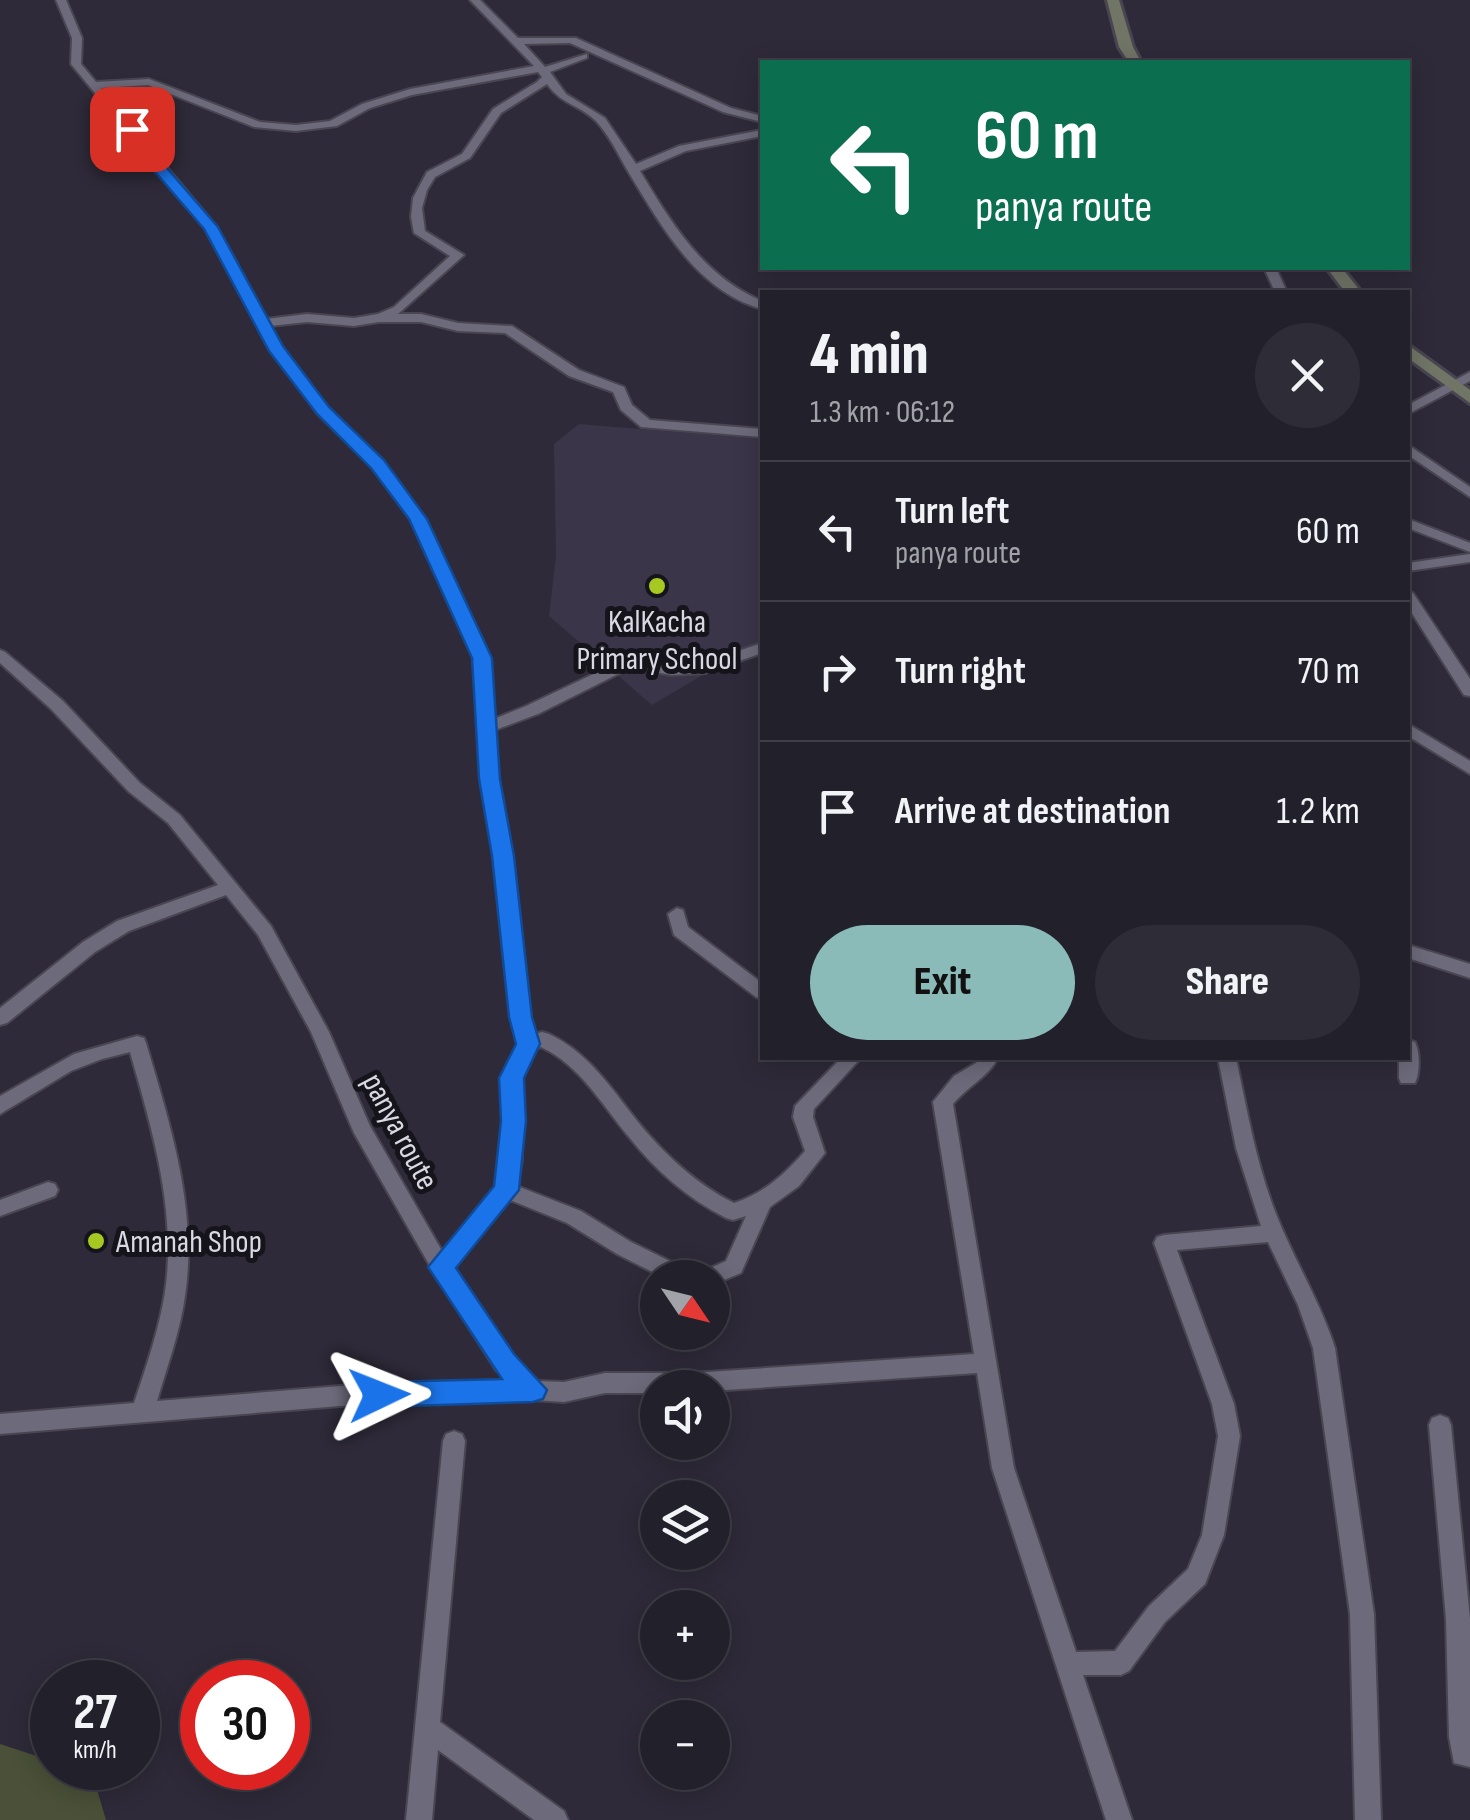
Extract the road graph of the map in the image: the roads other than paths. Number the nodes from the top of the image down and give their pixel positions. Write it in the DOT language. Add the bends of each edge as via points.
graph roads {
  1 [pos="61,0"];
  2 [pos="475,0"];
  3 [pos="1113,0"];
  4 [pos="514,41"];
  5 [pos="583,56"];
  6 [pos="1134,60"];
  7 [pos="544,72"];
  8 [pos="92,85"];
  9 [pos="760,118"];
  10 [pos="760,134"];
  11 [pos="632,170"];
  12 [pos="1336,270"];
  13 [pos="1351,290"];
  14 [pos="760,304"];
  15 [pos="379,318"];
  16 [pos="261,323"];
  17 [pos="1410,352"];
  18 [pos="1470,376"];
  19 [pos="1453,385"];
  20 [pos="1470,398"];
  21 [pos="1410,409"];
  22 [pos="760,434"];
  23 [pos="1410,450"];
  24 [pos="1470,492"];
  25 [pos="1410,524"];
  26 [pos="1470,548"];
  27 [pos="1470,558"];
  28 [pos="1410,567"];
  29 [pos="1410,599"];
  30 [pos="760,649"];
  31 [pos="0,655"];
  32 [pos="1470,691"];
  33 [pos="485,728"];
  34 [pos="1410,730"];
  35 [pos="1470,768"];
  36 [pos="230,887"];
  37 [pos="677,914"];
  38 [pos="1410,953"];
  39 [pos="1470,971"];
  40 [pos="760,990"];
  41 [pos="0,1018"];
  42 [pos="528,1044"];
  43 [pos="847,1060"];
  44 [pos="1227,1060"];
  45 [pos="1408,1060"];
  46 [pos="980,1061"];
  47 [pos="1408,1078"];
  48 [pos="0,1106"];
  49 [pos="48,1190"];
  50 [pos="506,1190"];
  51 [pos="762,1202"];
  52 [pos="0,1208"];
  53 [pos="1274,1233"];
  54 [pos="648,1260"];
  55 [pos="441,1267"];
  56 [pos="730,1269"];
  57 [pos="983,1363"];
  58 [pos="533,1390"];
  59 [pos="142,1414"];
  60 [pos="0,1424"];
  61 [pos="1440,1425"];
  62 [pos="454,1441"];
  63 [pos="1464,1620"];
  64 [pos="1069,1664"];
  65 [pos="426,1727"];
  66 [pos="1470,1754"];
  67 [pos="419,1820"];
  68 [pos="555,1820"];
  69 [pos="1119,1820"];
  70 [pos="1368,1820"];
  1 -- 8 [label="street" via="77,38 76,64"];
  2 -- 4 [label="street"];
  3 -- 6 [label="street"];
  4 -- 7 [label="street"];
  4 -- 9 [label="street" via="572,40"];
  5 -- 7 [label="street"];
  7 -- 8 [label="street" via="410,92 333,124 296,128 258,125 149,82"];
  7 -- 11 [label="street" via="563,98 600,119"];
  7 -- 15 [label="street" via="534,94 496,112 467,156 431,174 416,207 416,226 458,255 398,310"];
  8 -- 16 [label="street" via="211,227"];
  10 -- 11 [label="street" via="683,148"];
  11 -- 14 [label="street" via="696,262"];
  12 -- 13 [label="street"];
  15 -- 16 [label="street"];
  15 -- 22 [label="street" via="508,329 574,373 619,390 626,407 646,424"];
  16 -- 33 [label="street" via="323,410 377,464 418,519 482,658"];
  17 -- 19 [label="street"];
  18 -- 19 [label="street"];
  19 -- 20 [label="street"];
  19 -- 21 [label="street"];
  23 -- 24 [label="street"];
  25 -- 26 [label="street"];
  27 -- 28 [label="street"];
  29 -- 32 [label="street"];
  30 -- 33 [label="street" via="706,668 628,663"];
  31 -- 36 [label="street, panya route" via="174,818"];
  33 -- 42 [label="street"];
  34 -- 35 [label="street"];
  36 -- 41 [label="street" via="123,926"];
  36 -- 55 [label="street, panya route" via="286,965 361,1128"];
  37 -- 40 [label="street" via="680,930"];
  38 -- 39 [label="street"];
  42 -- 50 [label="street" via="511,1078"];
  42 -- 51 [label="street" via="542,1039 583,1064 636,1133 692,1190 733,1212"];
  43 -- 51 [label="street" via="805,1106 811,1160"];
  44 -- 53 [label="street" via="1240,1138"];
  45 -- 47 [label="street"];
  46 -- 57 [label="street" via="943,1102"];
  48 -- 59 [label="street" via="64,1063 138,1043 174,1199 177,1240 177,1279"];
  49 -- 52 [label="street"];
  50 -- 54 [label="street" via="574,1217"];
  50 -- 55 [label="street"];
  51 -- 56 [label="street"];
  53 -- 64 [label="street" via="1164,1243 1229,1436 1213,1534 1197,1576 1157,1614 1121,1663"];
  53 -- 70 [label="street" via="1313,1308 1324,1348 1362,1614"];
  55 -- 58 [label="street, panya route" via="504,1363"];
  57 -- 58 [label="street"];
  57 -- 64 [label="street" via="1003,1468"];
  58 -- 59 [label="street" via="340,1396"];
  59 -- 60 [label="street"];
  61 -- 63 [label="street"];
  62 -- 65 [label="street"];
  63 -- 66 [label="street" via="1461,1737 1463,1754"];
  64 -- 69 [label="street"];
  65 -- 67 [label="street"];
  65 -- 68 [label="street"];
}
